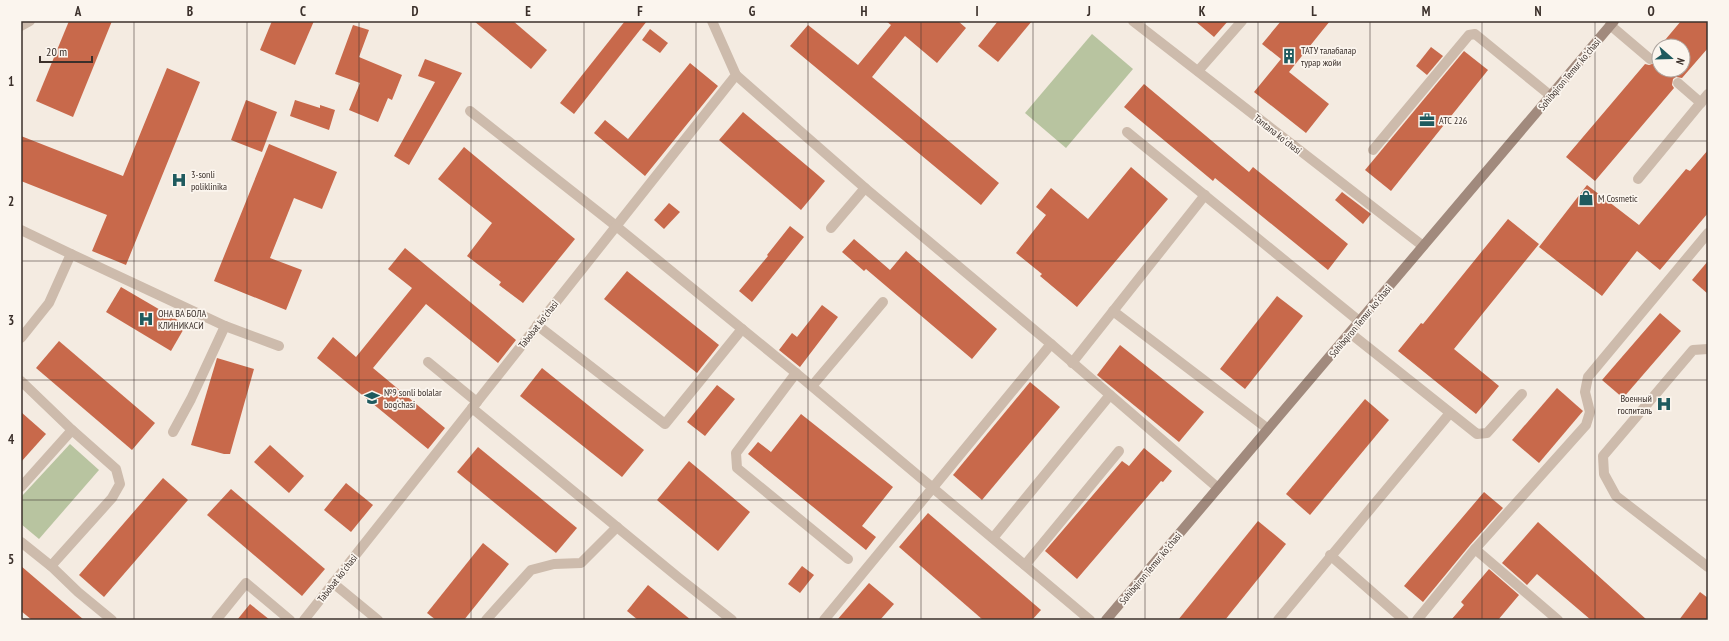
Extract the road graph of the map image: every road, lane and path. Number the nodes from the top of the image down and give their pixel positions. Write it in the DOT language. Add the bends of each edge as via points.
graph roads {
  1 [pos="30,21"];
  2 [pos="712,21"];
  3 [pos="1133,21"];
  4 [pos="1242,21"];
  5 [pos="1612,23"];
  6 [pos="21,26"];
  7 [pos="1650,58"];
  8 [pos="1198,71"];
  9 [pos="736,75"];
  10 [pos="1678,83"];
  11 [pos="1551,96"];
  12 [pos="1705,98"];
  13 [pos="470,111"];
  14 [pos="1127,132"];
  15 [pos="1373,150"];
  16 [pos="1638,179"];
  17 [pos="865,188"];
  18 [pos="1205,195"];
  19 [pos="616,226"];
  20 [pos="831,228"];
  21 [pos="21,230"];
  22 [pos="1708,233"];
  23 [pos="1423,246"];
  24 [pos="71,254"];
  25 [pos="883,302"];
  26 [pos="1113,311"];
  27 [pos="1360,321"];
  28 [pos="537,325"];
  29 [pos="225,326"];
  30 [pos="742,330"];
  31 [pos="1350,333"];
  32 [pos="21,338"];
  33 [pos="1051,344"];
  34 [pos="279,346"];
  35 [pos="1708,349"];
  36 [pos="428,362"];
  37 [pos="1072,363"];
  38 [pos="796,373"];
  39 [pos="21,381"];
  40 [pos="812,386"];
  41 [pos="1522,394"];
  42 [pos="1110,395"];
  43 [pos="474,405"];
  44 [pos="1450,413"];
  45 [pos="1268,429"];
  46 [pos="72,430"];
  47 [pos="172,432"];
  48 [pos="1119,451"];
  49 [pos="21,487"];
  50 [pos="932,487"];
  51 [pos="1218,488"];
  52 [pos="617,527"];
  53 [pos="993,538"];
  54 [pos="21,542"];
  55 [pos="1476,549"];
  56 [pos="1330,556"];
  57 [pos="848,559"];
  58 [pos="1025,565"];
  59 [pos="51,566"];
  60 [pos="1708,567"];
  61 [pos="333,583"];
  62 [pos="1553,618"];
  63 [pos="112,620"];
  64 [pos="216,620"];
  65 [pos="290,620"];
  66 [pos="304,620"];
  67 [pos="378,620"];
  68 [pos="486,620"];
  69 [pos="732,620"];
  70 [pos="824,620"];
  71 [pos="1090,620"];
  72 [pos="1106,620"];
  73 [pos="1278,620"];
  74 [pos="1404,620"];
  75 [pos="1417,620"];
  1 -- 6 [label="street"];
  2 -- 9 [label="street"];
  3 -- 8 [label="street, Tantana koʻchasi"];
  4 -- 8 [label="street"];
  5 -- 7 [label="street"];
  5 -- 11 [label="main road, Sohibqiron Temur koʻchasi"];
  8 -- 23 [label="street, Tantana koʻchasi"];
  9 -- 17 [label="street"];
  9 -- 19 [label="street, Tabobat koʻchasi"];
  10 -- 12 [label="street"];
  11 -- 15 [label="street" via="1472,33"];
  11 -- 23 [label="main road, Sohibqiron Temur koʻchasi"];
  12 -- 16 [label="street"];
  13 -- 19 [label="street"];
  14 -- 18 [label="street"];
  17 -- 20 [label="street"];
  17 -- 33 [label="street"];
  18 -- 26 [label="street"];
  18 -- 27 [label="street"];
  19 -- 28 [label="street, Tabobat koʻchasi"];
  19 -- 30 [label="street"];
  21 -- 24 [label="street"];
  22 -- 55 [label="street" via="1588,377 1585,392 1590,412 1586,425"];
  23 -- 27 [label="main road, Sohibqiron Temur koʻchasi"];
  24 -- 29 [label="street"];
  24 -- 32 [label="street" via="49,303"];
  25 -- 40 [label="street"];
  26 -- 37 [label="street"];
  26 -- 45 [label="street"];
  27 -- 31 [label="main road, Sohibqiron Temur koʻchasi"];
  28 -- 30 [label="street" via="665,424"];
  28 -- 43 [label="street, Tabobat koʻchasi"];
  29 -- 34 [label="street"];
  29 -- 47 [label="street" via="191,399"];
  30 -- 38 [label="street"];
  31 -- 44 [label="street"];
  31 -- 45 [label="main road, Sohibqiron Temur koʻchasi"];
  33 -- 37 [label="street"];
  33 -- 50 [label="street"];
  35 -- 60 [label="street" via="1693,350 1602,456 1604,474 1616,496"];
  36 -- 43 [label="street"];
  37 -- 42 [label="street"];
  38 -- 40 [label="street"];
  38 -- 57 [label="street" via="736,453 737,468"];
  39 -- 46 [label="street"];
  40 -- 50 [label="street"];
  41 -- 44 [label="street" via="1487,433 1477,434"];
  42 -- 51 [label="street"];
  42 -- 53 [label="street"];
  43 -- 52 [label="street"];
  43 -- 61 [label="street, Tabobat koʻchasi"];
  44 -- 56 [label="street"];
  45 -- 51 [label="main road, Sohibqiron Temur koʻchasi"];
  46 -- 49 [label="street"];
  46 -- 59 [label="street" via="116,469 120,484 112,498"];
  48 -- 58 [label="street"];
  50 -- 53 [label="street"];
  50 -- 70 [label="street"];
  51 -- 72 [label="main road, Sohibqiron Temur koʻchasi"];
  52 -- 68 [label="street" via="581,563 554,564 531,570"];
  52 -- 69 [label="street"];
  53 -- 58 [label="street"];
  54 -- 59 [label="street"];
  55 -- 62 [label="street"];
  55 -- 75 [label="street"];
  56 -- 73 [label="street"];
  56 -- 74 [label="street"];
  58 -- 71 [label="street"];
  59 -- 63 [label="street"];
  61 -- 66 [label="street, Tabobat koʻchasi"];
  61 -- 67 [label="street"];
  64 -- 65 [label="street" via="246,583"];
}
